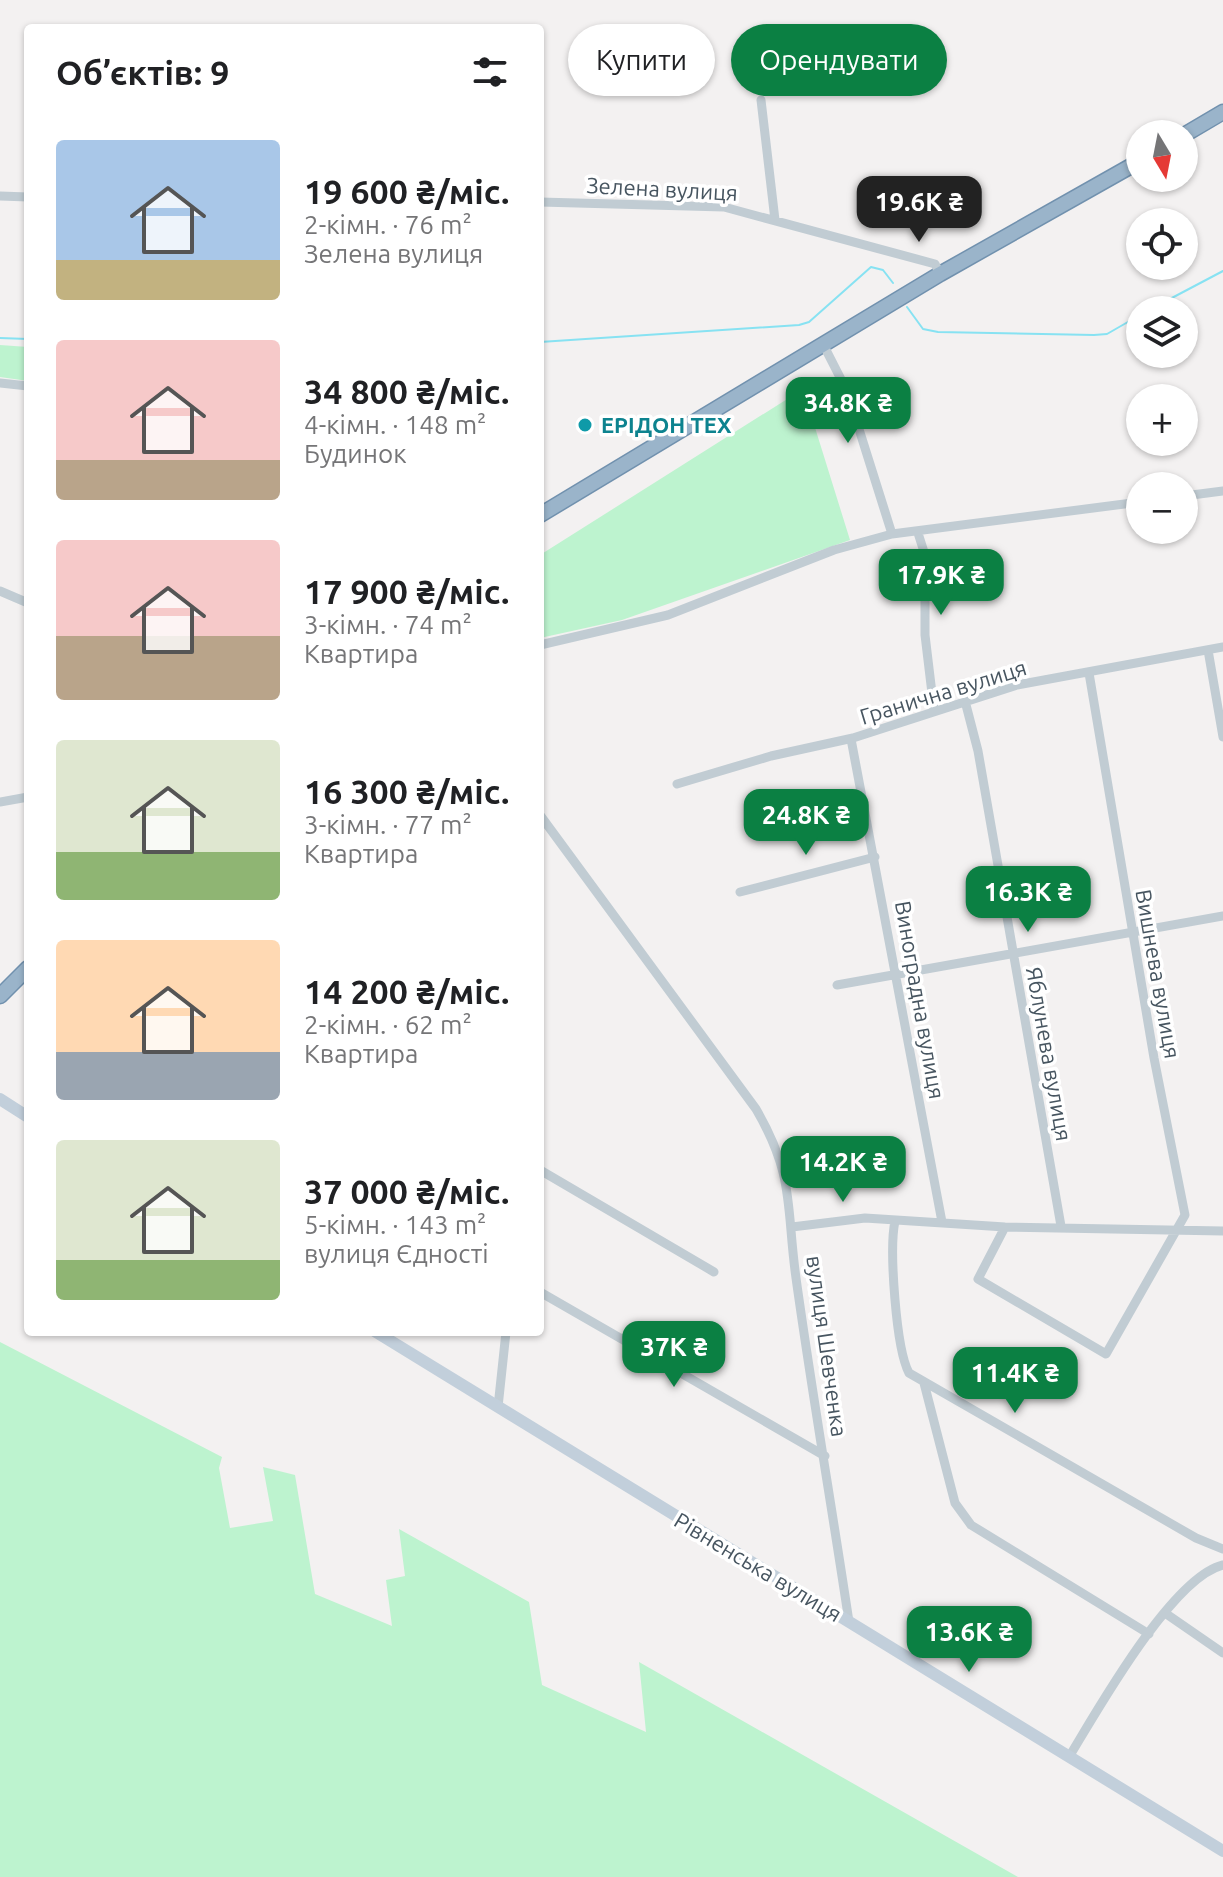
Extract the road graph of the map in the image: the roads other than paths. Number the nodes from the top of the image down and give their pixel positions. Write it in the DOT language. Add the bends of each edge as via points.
graph roads {
  1 [pos="761,100"];
  2 [pos="1223,112"];
  3 [pos="1198,127"];
  4 [pos="1126,169"];
  5 [pos="0,196"];
  6 [pos="24,197"];
  7 [pos="544,202"];
  8 [pos="775,220"];
  9 [pos="940,274"];
  10 [pos="823,344"];
  11 [pos="0,383"];
  12 [pos="24,386"];
  13 [pos="1223,491"];
  14 [pos="1198,494"];
  15 [pos="1126,504"];
  16 [pos="544,513"];
  17 [pos="918,533"];
  18 [pos="892,534"];
  19 [pos="0,591"];
  20 [pos="24,601"];
  21 [pos="544,644"];
  22 [pos="1223,647"];
  23 [pos="1208,650"];
  24 [pos="1089,673"];
  25 [pos="965,701"];
  26 [pos="934,710"];
  27 [pos="1223,737"];
  28 [pos="851,739"];
  29 [pos="677,784"];
  30 [pos="24,798"];
  31 [pos="0,802"];
  32 [pos="544,820"];
  33 [pos="875,857"];
  34 [pos="740,892"];
  35 [pos="1223,916"];
  36 [pos="1133,933"];
  37 [pos="1012,954"];
  38 [pos="24,972"];
  39 [pos="897,974"];
  40 [pos="837,985"];
  41 [pos="0,996"];
  42 [pos="0,1099"];
  43 [pos="24,1114"];
  44 [pos="544,1172"];
  45 [pos="895,1221"];
  46 [pos="942,1222"];
  47 [pos="1061,1226"];
  48 [pos="792,1227"];
  49 [pos="1005,1227"];
  50 [pos="1175,1230"];
  51 [pos="1223,1231"];
  52 [pos="714,1272"];
  53 [pos="544,1294"];
  54 [pos="386,1336"];
  55 [pos="506,1336"];
  56 [pos="924,1383"];
  57 [pos="498,1407"];
  58 [pos="825,1456"];
  59 [pos="1223,1549"];
  60 [pos="1223,1565"];
  61 [pos="1165,1613"];
  62 [pos="849,1622"];
  63 [pos="1149,1634"];
  64 [pos="1223,1653"];
  65 [pos="1069,1757"];
  66 [pos="1223,1851"];
  1 -- 8 [label="street"];
  2 -- 3 [label="highway"];
  4 -- 9 [label="highway"];
  5 -- 6 [label="street"];
  7 -- 8 [label="street, Зелена вулиця" via="724,207"];
  8 -- 9 [label="street, Зелена вулиця" via="935,264"];
  9 -- 10 [label="highway"];
  10 -- 16 [label="highway"];
  10 -- 18 [label="street" via="847,391"];
  11 -- 12 [label="street"];
  13 -- 14 [label="street"];
  15 -- 17 [label="street"];
  17 -- 18 [label="street"];
  17 -- 26 [label="street" via="925,555 925,635"];
  18 -- 21 [label="street" via="834,550 682,611"];
  19 -- 20 [label="street"];
  22 -- 23 [label="street, Гранична вулиця"];
  23 -- 24 [label="street, Гранична вулиця"];
  23 -- 27 [label="street"];
  24 -- 25 [label="street, Гранична вулиця" via="1017,685"];
  24 -- 36 [label="street, Вишнева вулиця"];
  25 -- 26 [label="street, Гранична вулиця"];
  25 -- 37 [label="street, Яблунева вулиця"];
  26 -- 28 [label="street, Гранична вулиця"];
  28 -- 29 [label="street, Гранична вулиця"];
  28 -- 33 [label="street, Виноградна вулиця"];
  30 -- 31 [label="street"];
  32 -- 48 [label="street, вулиця Шевченка" via="756,1109 786,1171"];
  33 -- 34 [label="street"];
  33 -- 39 [label="street, Виноградна вулиця"];
  35 -- 36 [label="street"];
  36 -- 37 [label="street"];
  36 -- 50 [label="street, Вишнева вулиця" via="1183,1198 1185,1215"];
  37 -- 39 [label="street"];
  37 -- 47 [label="street, Яблунева вулиця"];
  38 -- 41 [label="highway"];
  39 -- 40 [label="street"];
  39 -- 46 [label="street, Виноградна вулиця"];
  42 -- 43 [label="main road"];
  44 -- 52 [label="street"];
  45 -- 46 [label="street"];
  45 -- 48 [label="street" via="865,1218"];
  45 -- 56 [label="street" via="903,1362"];
  46 -- 49 [label="street"];
  47 -- 49 [label="street"];
  47 -- 50 [label="street"];
  48 -- 58 [label="street, вулиця Шевченка"];
  49 -- 50 [label="street, Вишнева вулиця" via="978,1279 1106,1354"];
  50 -- 51 [label="street"];
  53 -- 58 [label="street"];
  54 -- 57 [label="main road, Рівненська вулиця"];
  55 -- 57 [label="street"];
  56 -- 59 [label="street"];
  56 -- 63 [label="street" via="955,1503 971,1525"];
  57 -- 62 [label="main road, Рівненська вулиця"];
  58 -- 62 [label="street, вулиця Шевченка"];
  60 -- 61 [label="street" via="1208,1568"];
  61 -- 63 [label="street"];
  61 -- 64 [label="street"];
  62 -- 65 [label="main road, Рівненська вулиця"];
  63 -- 65 [label="street"];
  65 -- 66 [label="main road, Рівненська вулиця"];
}
